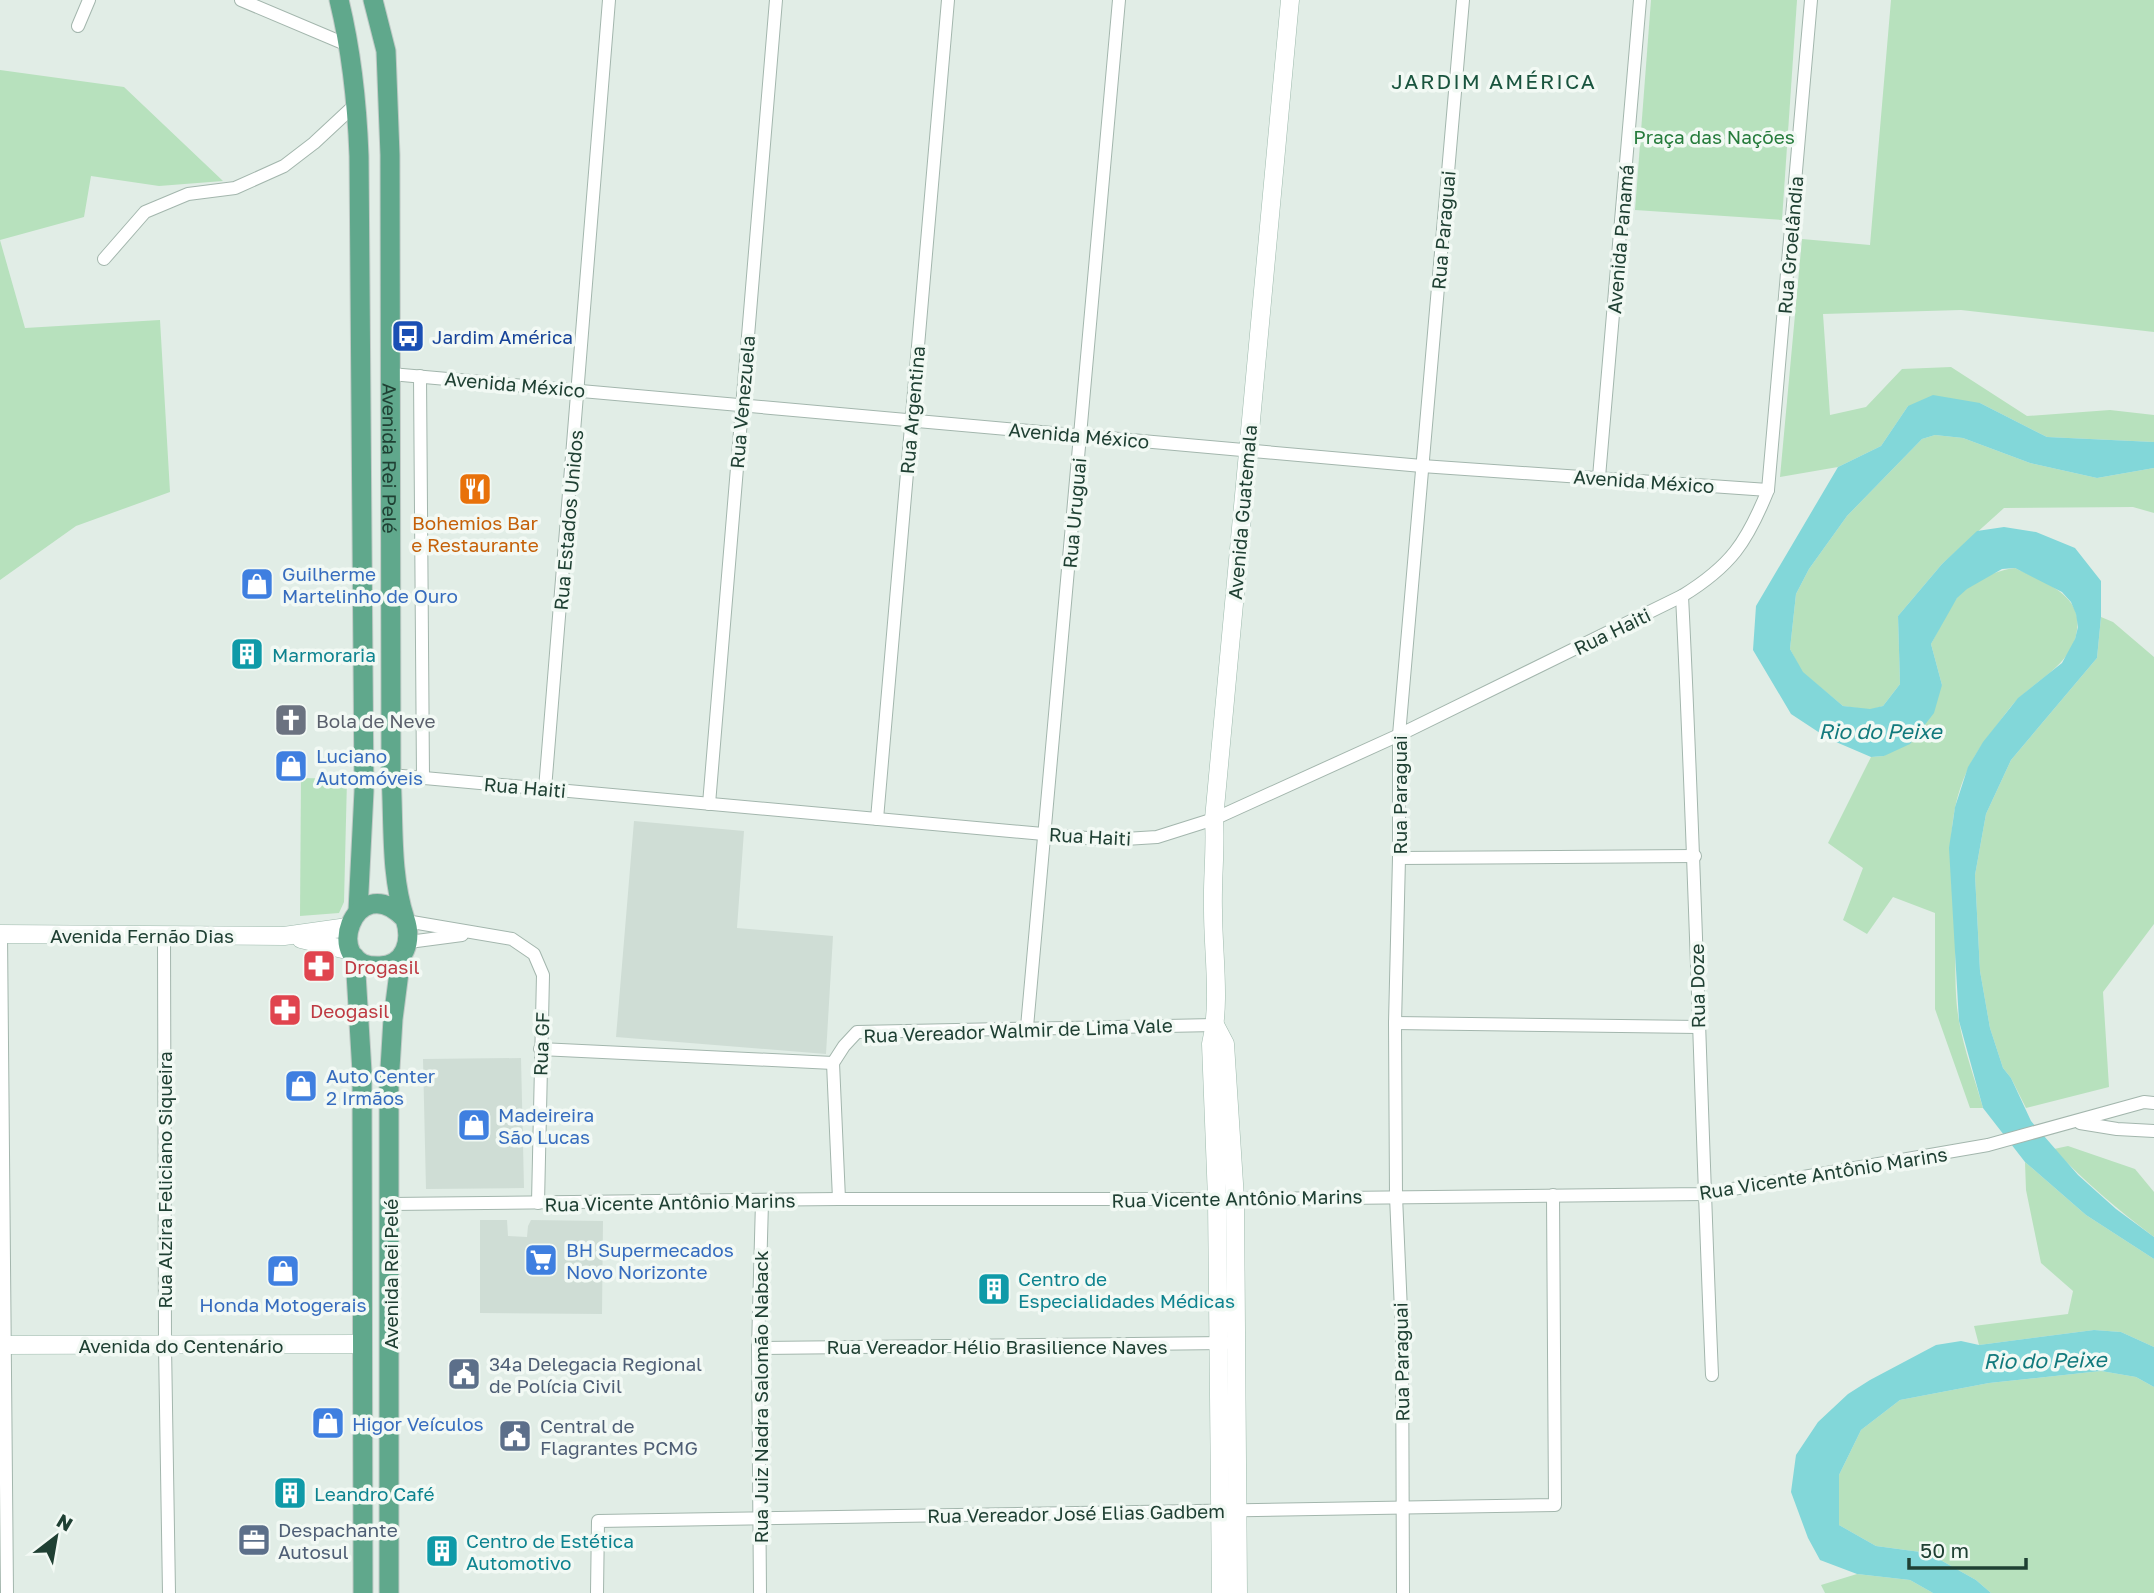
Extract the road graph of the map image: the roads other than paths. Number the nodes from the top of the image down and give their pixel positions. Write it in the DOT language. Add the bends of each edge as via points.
graph roads {
  1 [pos="89,0"];
  2 [pos="241,0"];
  3 [pos="339,0"];
  4 [pos="373,0"];
  5 [pos="609,0"];
  6 [pos="776,0"];
  7 [pos="948,0"];
  8 [pos="1119,0"];
  9 [pos="1290,0"];
  10 [pos="1463,0"];
  11 [pos="1640,0"];
  12 [pos="1811,0"];
  13 [pos="78,26"];
  14 [pos="350,46"];
  15 [pos="357,103"];
  16 [pos="104,259"];
  17 [pos="391,374"];
  18 [pos="420,376"];
  19 [pos="579,390"];
  20 [pos="742,405"];
  21 [pos="912,420"];
  22 [pos="1081,435"];
  23 [pos="1248,451"];
  24 [pos="1422,466"];
  25 [pos="1599,477"];
  26 [pos="1768,490"];
  27 [pos="1682,596"];
  28 [pos="1399,735"];
  29 [pos="391,775"];
  30 [pos="424,778"];
  31 [pos="545,789"];
  32 [pos="709,804"];
  33 [pos="1214,818"];
  34 [pos="877,819"];
  35 [pos="1046,834"];
  36 [pos="1695,856"];
  37 [pos="1399,858"];
  38 [pos="353,919"];
  39 [pos="405,919"];
  40 [pos="1,934"];
  41 [pos="472,934"];
  42 [pos="164,935"];
  43 [pos="284,936"];
  44 [pos="405,949"];
  45 [pos="353,954"];
  46 [pos="1395,1023"];
  47 [pos="1215,1025"];
  48 [pos="1027,1027"];
  49 [pos="1698,1027"];
  50 [pos="540,1049"];
  51 [pos="833,1063"];
  52 [pos="2154,1102"];
  53 [pos="2072,1123"];
  54 [pos="2154,1131"];
  55 [pos="1704,1194"];
  56 [pos="1553,1195"];
  57 [pos="1396,1196"];
  58 [pos="839,1199"];
  59 [pos="1226,1199"];
  60 [pos="762,1202"];
  61 [pos="538,1203"];
  62 [pos="390,1204"];
  63 [pos="1228,1343"];
  64 [pos="362,1344"];
  65 [pos="2,1345"];
  66 [pos="164,1345"];
  67 [pos="758,1348"];
  68 [pos="1712,1375"];
  69 [pos="1403,1509"];
  70 [pos="1230,1511"];
  71 [pos="760,1517"];
  72 [pos="6,1593"];
  73 [pos="169,1593"];
  74 [pos="363,1593"];
  75 [pos="389,1593"];
  76 [pos="597,1593"];
  77 [pos="760,1593"];
  78 [pos="1221,1593"];
  79 [pos="1238,1593"];
  80 [pos="1404,1593"];
  1 -- 13 [label="street"];
  2 -- 14 [label="street"];
  3 -- 14 [label="main road, Avenida Rei Pelé"];
  4 -- 17 [label="main road, Avenida Rei Pelé" via="386,51"];
  5 -- 19 [label="street, Rua Estados Unidos"];
  6 -- 20 [label="street, Rua Venezuela"];
  7 -- 21 [label="street, Rua Argentina"];
  8 -- 22 [label="street, Rua Uruguai"];
  9 -- 23 [label="street, Avenida Guatemala"];
  10 -- 24 [label="street, Rua Paraguai"];
  11 -- 25 [label="street, Avenida Panamá"];
  12 -- 26 [label="street, Rua Groelândia"];
  14 -- 15 [label="main road, Avenida Rei Pelé"];
  15 -- 16 [label="street" via="284,166 234,188 188,194 145,212"];
  15 -- 38 [label="main road, Avenida Rei Pelé" via="364,791"];
  17 -- 18 [label="street, Avenida México"];
  17 -- 29 [label="main road, Avenida Rei Pelé"];
  18 -- 19 [label="street, Avenida México"];
  18 -- 30 [label="street"];
  19 -- 20 [label="street, Avenida México"];
  19 -- 31 [label="street, Rua Estados Unidos"];
  20 -- 21 [label="street, Avenida México"];
  20 -- 32 [label="street, Rua Venezuela"];
  21 -- 22 [label="street, Avenida México"];
  21 -- 34 [label="street, Rua Argentina"];
  22 -- 23 [label="street, Avenida México"];
  22 -- 35 [label="street, Rua Uruguai"];
  23 -- 24 [label="street, Avenida México"];
  23 -- 33 [label="street, Avenida Guatemala"];
  24 -- 25 [label="street, Avenida México"];
  24 -- 28 [label="street, Rua Paraguai"];
  25 -- 26 [label="street, Avenida México"];
  26 -- 27 [label="street, Rua Haiti" via="1741,546 1709,580"];
  27 -- 28 [label="street, Rua Haiti"];
  27 -- 36 [label="street, Rua Doze"];
  28 -- 33 [label="street, Rua Haiti"];
  28 -- 37 [label="street, Rua Paraguai"];
  29 -- 30 [label="street, Rua Haiti"];
  29 -- 39 [label="main road, Avenida Rei Pelé" via="396,868"];
  30 -- 31 [label="street, Rua Haiti"];
  31 -- 32 [label="street, Rua Haiti"];
  32 -- 34 [label="street, Rua Haiti"];
  33 -- 35 [label="street, Rua Haiti" via="1157,837 1109,840"];
  33 -- 47 [label="street, Avenida Guatemala"];
  34 -- 35 [label="street, Rua Haiti"];
  35 -- 48 [label="street, Rua Uruguai"];
  36 -- 37 [label="street"];
  36 -- 49 [label="street, Rua Doze"];
  37 -- 46 [label="street, Rua Paraguai"];
  38 -- 39 [label="main road" via="377,904 397,910"];
  38 -- 43 [label="street, Avenida Fernão Dias"];
  38 -- 45 [label="main road, Avenida Rei Pelé" via="347,939"];
  39 -- 41 [label="street, Rua GF"];
  39 -- 44 [label="main road, Avenida Rei Pelé"];
  40 -- 42 [label="street, Avenida Fernão Dias"];
  40 -- 65 [label="street"];
  41 -- 44 [label="street, Rua GF"];
  41 -- 50 [label="street, Rua GF" via="512,939 534,954 543,975"];
  42 -- 43 [label="street, Avenida Fernão Dias"];
  42 -- 66 [label="street, Rua Alzira Feliciano Siqueira"];
  43 -- 45 [label="street, Avenida Fernão Dias"];
  44 -- 45 [label="main road" via="384,966 364,963"];
  44 -- 62 [label="main road, Avenida Rei Pelé" via="393,1019 389,1085"];
  45 -- 64 [label="main road, Avenida Rei Pelé" via="362,1072"];
  46 -- 49 [label="street"];
  46 -- 57 [label="street, Rua Paraguai"];
  47 -- 48 [label="street, Rua Vereador Walmir de Lima Vale"];
  47 -- 59 [label="street, Avenida Guatemala" via="1225,1044"];
  48 -- 51 [label="street, Rua Vereador Walmir de Lima Vale" via="858,1032"];
  49 -- 55 [label="street, Rua Doze"];
  50 -- 51 [label="street"];
  50 -- 61 [label="street, Rua GF"];
  51 -- 58 [label="street"];
  52 -- 53 [label="street, Rua Vicente Antônio Marins"];
  53 -- 54 [label="street, Rua Vicente Antônio Marins"];
  53 -- 55 [label="street, Rua Vicente Antônio Marins" via="1988,1145"];
  55 -- 56 [label="street, Rua Vicente Antônio Marins"];
  55 -- 68 [label="street, Rua Doze"];
  56 -- 57 [label="street, Rua Vicente Antônio Marins"];
  56 -- 69 [label="street, Rua Vereador José Elias Gadbem" via="1555,1505"];
  57 -- 59 [label="street, Rua Vicente Antônio Marins"];
  57 -- 69 [label="street, Rua Paraguai"];
  58 -- 59 [label="street, Rua Vicente Antônio Marins"];
  58 -- 60 [label="street, Rua Vicente Antônio Marins"];
  59 -- 63 [label="street, Avenida Guatemala"];
  60 -- 61 [label="street, Rua Vicente Antônio Marins"];
  60 -- 67 [label="street, Rua Juiz Nadra Salomão Naback"];
  61 -- 62 [label="street, Rua Vicente Antônio Marins"];
  62 -- 75 [label="main road, Avenida Rei Pelé"];
  63 -- 67 [label="street, Rua Vereador Hélio Brasilience Naves"];
  63 -- 70 [label="street, Avenida Guatemala"];
  64 -- 66 [label="street, Avenida do Centenário"];
  64 -- 74 [label="main road, Avenida Rei Pelé"];
  65 -- 66 [label="street, Avenida do Centenário"];
  65 -- 72 [label="street"];
  66 -- 73 [label="street, Rua Alzira Feliciano Siqueira"];
  67 -- 71 [label="street, Rua Juiz Nadra Salomão Naback"];
  69 -- 70 [label="street, Rua Vereador José Elias Gadbem"];
  69 -- 80 [label="street, Rua Paraguai"];
  70 -- 71 [label="street, Rua Vereador José Elias Gadbem"];
  70 -- 78 [label="street"];
  70 -- 79 [label="street"];
  71 -- 76 [label="street, Rua Vereador José Elias Gadbem" via="598,1521"];
  71 -- 77 [label="street, Rua Juiz Nadra Salomão Naback"];
}
